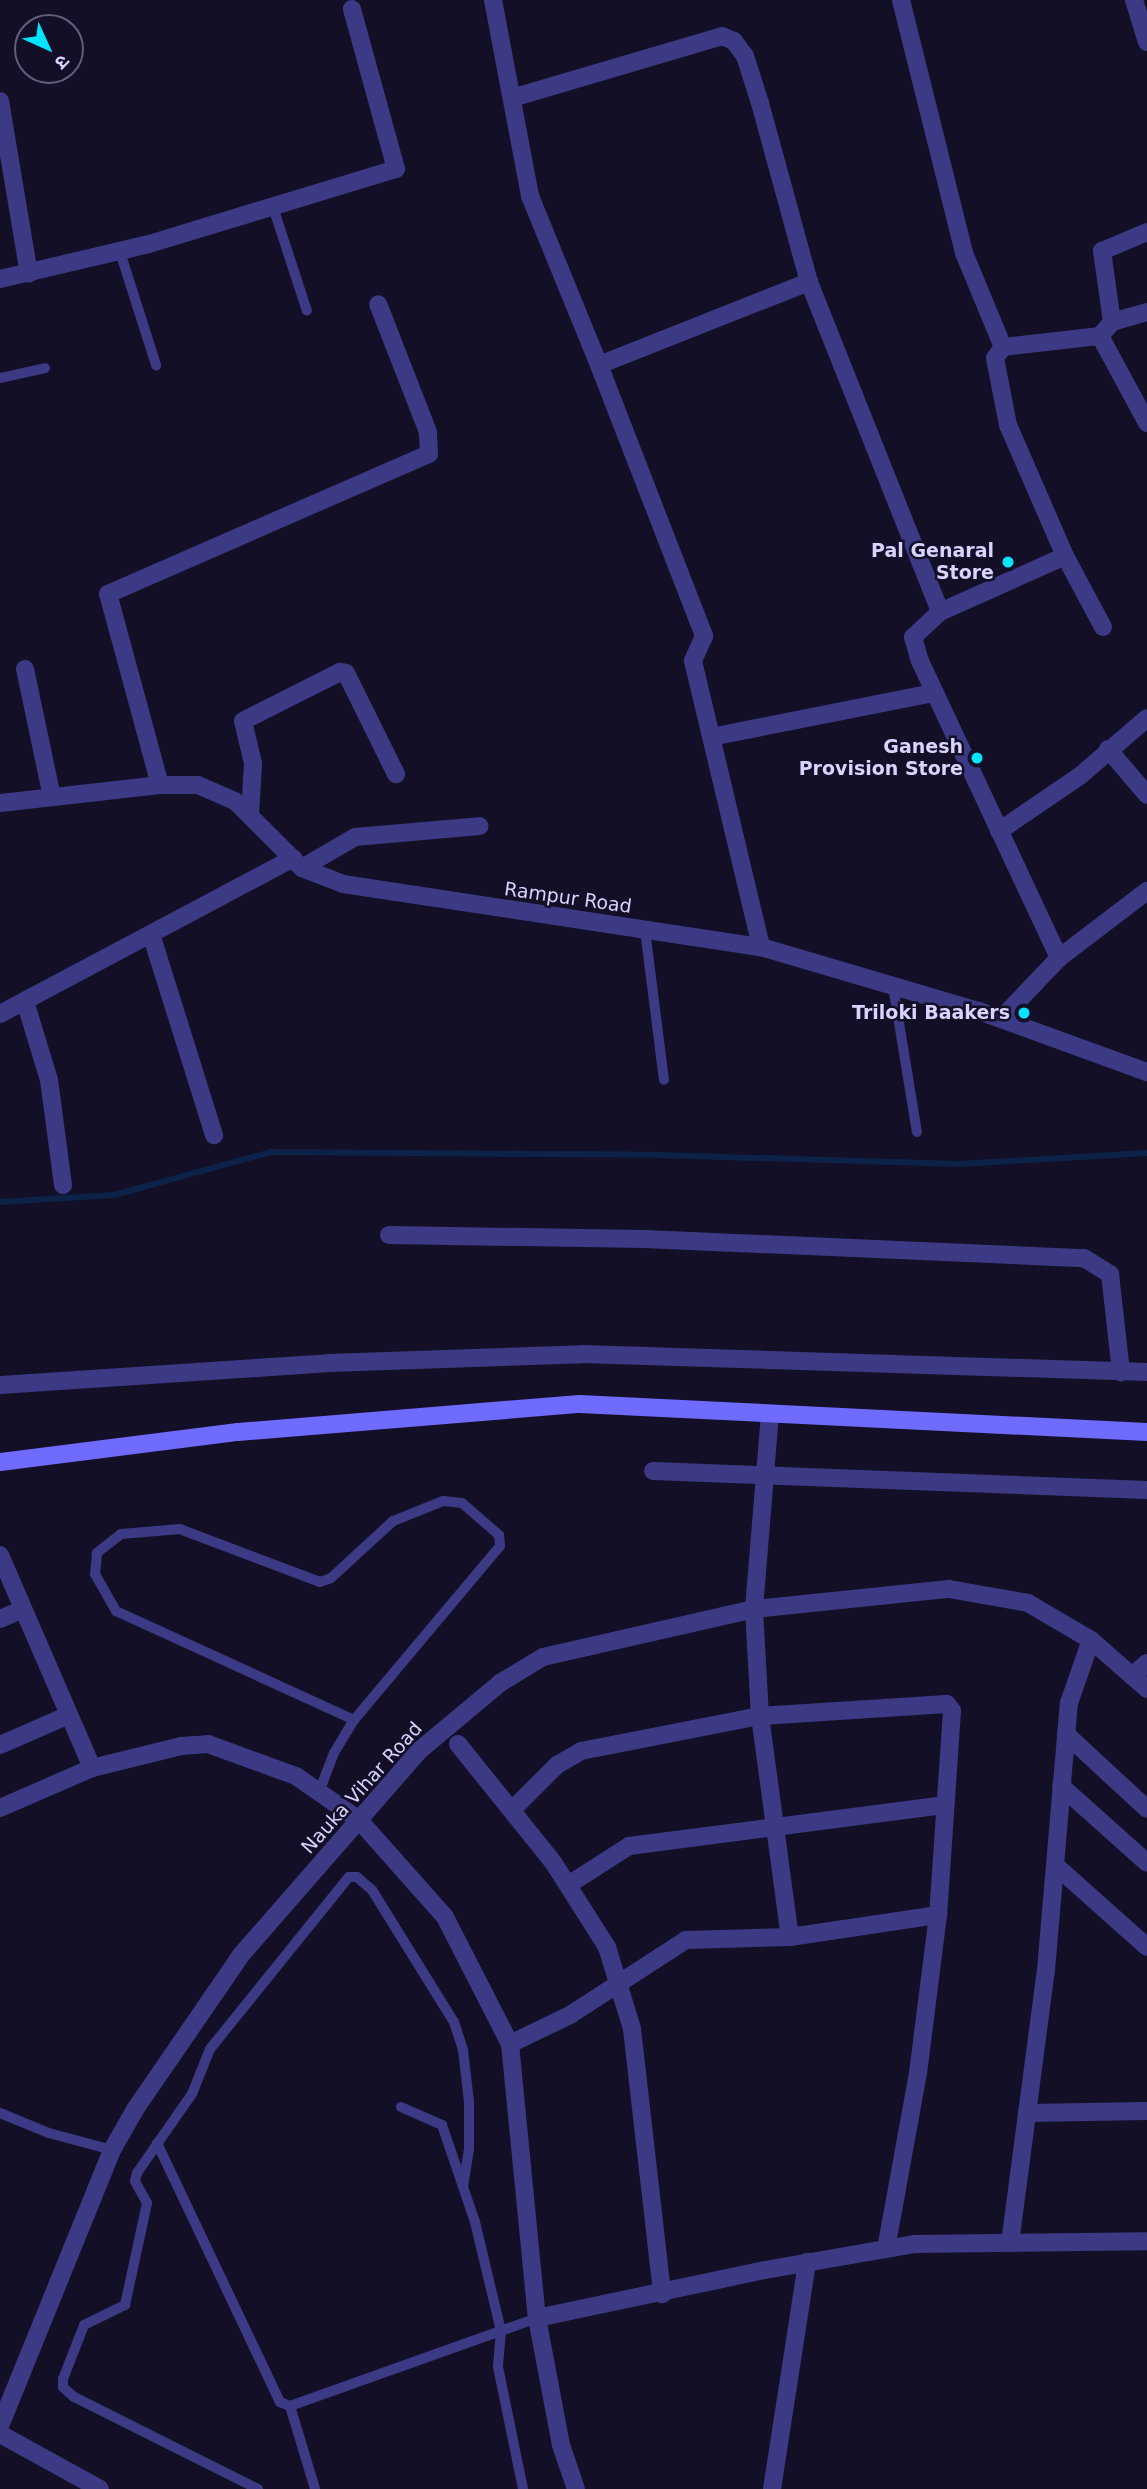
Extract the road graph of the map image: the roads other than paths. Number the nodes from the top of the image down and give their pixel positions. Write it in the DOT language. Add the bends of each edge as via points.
graph roads {
  1 [pos="493,0"];
  2 [pos="901,0"];
  3 [pos="1134,0"];
  4 [pos="352,9"];
  5 [pos="1147,42"];
  6 [pos="512,98"];
  7 [pos="0,101"];
  8 [pos="273,206"];
  9 [pos="1147,232"];
  10 [pos="120,252"];
  11 [pos="29,274"];
  12 [pos="0,279"];
  13 [pos="809,282"];
  14 [pos="378,304"];
  15 [pos="307,311"];
  16 [pos="1147,312"];
  17 [pos="1112,322"];
  18 [pos="1100,336"];
  19 [pos="1003,347"];
  20 [pos="156,365"];
  21 [pos="599,365"];
  22 [pos="45,368"];
  23 [pos="0,378"];
  24 [pos="1147,423"];
  25 [pos="1065,556"];
  26 [pos="940,612"];
  27 [pos="1103,627"];
  28 [pos="25,669"];
  29 [pos="934,693"];
  30 [pos="1147,718"];
  31 [pos="711,737"];
  32 [pos="1108,748"];
  33 [pos="396,774"];
  34 [pos="160,785"];
  35 [pos="1147,795"];
  36 [pos="52,797"];
  37 [pos="0,803"];
  38 [pos="250,815"];
  39 [pos="480,826"];
  40 [pos="999,831"];
  41 [pos="298,863"];
  42 [pos="1147,891"];
  43 [pos="645,930"];
  44 [pos="151,934"];
  45 [pos="761,947"];
  46 [pos="1059,958"];
  47 [pos="893,986"];
  48 [pos="25,1001"];
  49 [pos="0,1014"];
  50 [pos="1001,1019"];
  51 [pos="1147,1072"];
  52 [pos="664,1080"];
  53 [pos="916,1132"];
  54 [pos="214,1135"];
  55 [pos="63,1185"];
  56 [pos="389,1235"];
  57 [pos="1121,1372"];
  58 [pos="1147,1372"];
  59 [pos="0,1385"];
  60 [pos="771,1414"];
  61 [pos="1147,1432"];
  62 [pos="0,1462"];
  63 [pos="653,1471"];
  64 [pos="765,1475"];
  65 [pos="1147,1490"];
  66 [pos="0,1555"];
  67 [pos="23,1609"];
  68 [pos="754,1609"];
  69 [pos="0,1619"];
  70 [pos="1091,1640"];
  71 [pos="1147,1663"];
  72 [pos="1132,1676"];
  73 [pos="1147,1689"];
  74 [pos="69,1715"];
  75 [pos="760,1716"];
  76 [pos="354,1720"];
  77 [pos="1066,1734"];
  78 [pos="458,1744"];
  79 [pos="0,1745"];
  80 [pos="92,1768"];
  81 [pos="1062,1786"];
  82 [pos="319,1792"];
  83 [pos="945,1805"];
  84 [pos="0,1808"];
  85 [pos="1147,1809"];
  86 [pos="512,1810"];
  87 [pos="359,1820"];
  88 [pos="778,1825"];
  89 [pos="1147,1863"];
  90 [pos="1055,1865"];
  91 [pos="568,1885"];
  92 [pos="938,1915"];
  93 [pos="790,1937"];
  94 [pos="1147,1947"];
  95 [pos="618,1985"];
  96 [pos="510,2044"];
  97 [pos="401,2107"];
  98 [pos="1147,2111"];
  99 [pos="0,2113"];
  100 [pos="1027,2113"];
  101 [pos="158,2143"];
  102 [pos="112,2150"];
  103 [pos="463,2185"];
  104 [pos="1147,2241"];
  105 [pos="1010,2243"];
  106 [pos="886,2249"];
  107 [pos="807,2262"];
  108 [pos="662,2294"];
  109 [pos="537,2318"];
  110 [pos="501,2331"];
  111 [pos="290,2406"];
  112 [pos="0,2426"];
  113 [pos="0,2434"];
  114 [pos="100,2489"];
  115 [pos="258,2489"];
  116 [pos="315,2489"];
  117 [pos="523,2489"];
  118 [pos="576,2489"];
  119 [pos="772,2489"];
  1 -- 6 [label="street"];
  2 -- 19 [label="street" via="964,253"];
  3 -- 5 [label="street"];
  4 -- 8 [label="street" via="396,169"];
  6 -- 13 [label="street" via="722,36 734,41 745,56 761,103"];
  6 -- 21 [label="street" via="530,195"];
  7 -- 11 [label="street"];
  8 -- 10 [label="street"];
  8 -- 15 [label="lane"];
  9 -- 17 [label="street" via="1102,251"];
  10 -- 11 [label="street"];
  10 -- 20 [label="lane"];
  11 -- 12 [label="street"];
  13 -- 21 [label="street"];
  13 -- 26 [label="street"];
  14 -- 34 [label="street" via="428,432 429,454 107,594"];
  16 -- 17 [label="street"];
  17 -- 18 [label="street"];
  18 -- 19 [label="street"];
  18 -- 24 [label="street"];
  19 -- 25 [label="street" via="995,358 994,374 1008,425"];
  21 -- 31 [label="street" via="704,636 694,661"];
  22 -- 23 [label="lane"];
  25 -- 26 [label="street"];
  25 -- 27 [label="street"];
  26 -- 29 [label="street" via="913,637"];
  28 -- 36 [label="street"];
  29 -- 31 [label="street"];
  29 -- 40 [label="street"];
  30 -- 32 [label="street"];
  31 -- 45 [label="street"];
  32 -- 35 [label="street"];
  32 -- 40 [label="street" via="1081,775"];
  33 -- 38 [label="street" via="346,673 340,672 243,721 253,764"];
  34 -- 36 [label="street, Rampur Road"];
  34 -- 38 [label="street, Rampur Road" via="198,785 236,801"];
  36 -- 37 [label="street, Rampur Road"];
  38 -- 41 [label="street, Rampur Road"];
  39 -- 41 [label="street" via="355,837"];
  40 -- 46 [label="street"];
  41 -- 43 [label="street, Rampur Road" via="343,884"];
  41 -- 44 [label="street"];
  42 -- 46 [label="street"];
  43 -- 45 [label="street, Rampur Road"];
  43 -- 52 [label="lane"];
  44 -- 48 [label="street"];
  44 -- 54 [label="street"];
  45 -- 47 [label="street, Rampur Road"];
  46 -- 50 [label="street"];
  47 -- 50 [label="street, Rampur Road"];
  47 -- 53 [label="lane"];
  48 -- 49 [label="street"];
  48 -- 55 [label="street" via="49,1080"];
  50 -- 51 [label="street, Rampur Road"];
  56 -- 57 [label="street" via="645,1239 1084,1258 1110,1274"];
  57 -- 58 [label="street"];
  57 -- 59 [label="street" via="583,1354 329,1363"];
  60 -- 61 [label="main road"];
  60 -- 62 [label="main road" via="580,1404 238,1432"];
  60 -- 64 [label="street"];
  63 -- 64 [label="street"];
  64 -- 65 [label="street"];
  64 -- 68 [label="street"];
  66 -- 67 [label="street"];
  67 -- 69 [label="street"];
  67 -- 74 [label="street"];
  68 -- 70 [label="street, Nauka Vihar Road" via="949,1589 1028,1603"];
  68 -- 75 [label="street"];
  68 -- 87 [label="street, Nauka Vihar Road" via="543,1657 500,1683 420,1750"];
  70 -- 72 [label="street, Nauka Vihar Road"];
  70 -- 77 [label="street" via="1069,1703"];
  71 -- 72 [label="street"];
  72 -- 73 [label="street, Nauka Vihar Road"];
  74 -- 79 [label="street"];
  74 -- 80 [label="street"];
  75 -- 83 [label="street" via="951,1706"];
  75 -- 86 [label="street" via="581,1751 557,1765"];
  75 -- 88 [label="street"];
  76 -- 76 [label="lane" via="500,1546 499,1535 462,1503 443,1501 405,1513 331,1578 320,1582 180,1529 121,1534 97,1553 95,1574 116,1611"];
  76 -- 82 [label="lane" via="334,1753"];
  77 -- 81 [label="street"];
  77 -- 85 [label="street"];
  78 -- 86 [label="street"];
  80 -- 82 [label="street" via="181,1746 208,1744 296,1776"];
  80 -- 84 [label="street"];
  81 -- 89 [label="street"];
  81 -- 90 [label="street"];
  82 -- 87 [label="street"];
  83 -- 88 [label="street"];
  83 -- 92 [label="street"];
  86 -- 91 [label="street"];
  87 -- 96 [label="street" via="445,1917"];
  87 -- 102 [label="street, Nauka Vihar Road" via="241,1955"];
  88 -- 91 [label="street" via="629,1846"];
  88 -- 93 [label="street"];
  90 -- 94 [label="street"];
  90 -- 100 [label="street"];
  91 -- 95 [label="street" via="607,1947"];
  92 -- 93 [label="street"];
  92 -- 106 [label="street" via="918,2073"];
  93 -- 95 [label="street" via="686,1940"];
  95 -- 96 [label="street"];
  95 -- 108 [label="street" via="632,2029"];
  96 -- 109 [label="street"];
  97 -- 103 [label="lane" via="442,2125"];
  98 -- 100 [label="street"];
  99 -- 102 [label="lane" via="49,2133"];
  100 -- 105 [label="street"];
  101 -- 103 [label="lane" via="192,2094 211,2049 344,1881 357,1877 386,1912 454,2022 463,2050 469,2102"];
  101 -- 111 [label="lane" via="280,2402"];
  101 -- 115 [label="lane" via="135,2181 148,2203 125,2305 84,2325 63,2387 74,2397"];
  102 -- 112 [label="street, Nauka Vihar Road"];
  103 -- 110 [label="lane"];
  104 -- 105 [label="street"];
  105 -- 106 [label="street"];
  106 -- 107 [label="street"];
  107 -- 108 [label="street"];
  107 -- 119 [label="street"];
  108 -- 109 [label="street"];
  109 -- 110 [label="lane"];
  109 -- 118 [label="street" via="561,2445"];
  110 -- 111 [label="lane"];
  110 -- 117 [label="lane" via="498,2367"];
  111 -- 116 [label="lane"];
  113 -- 114 [label="street"];
}
